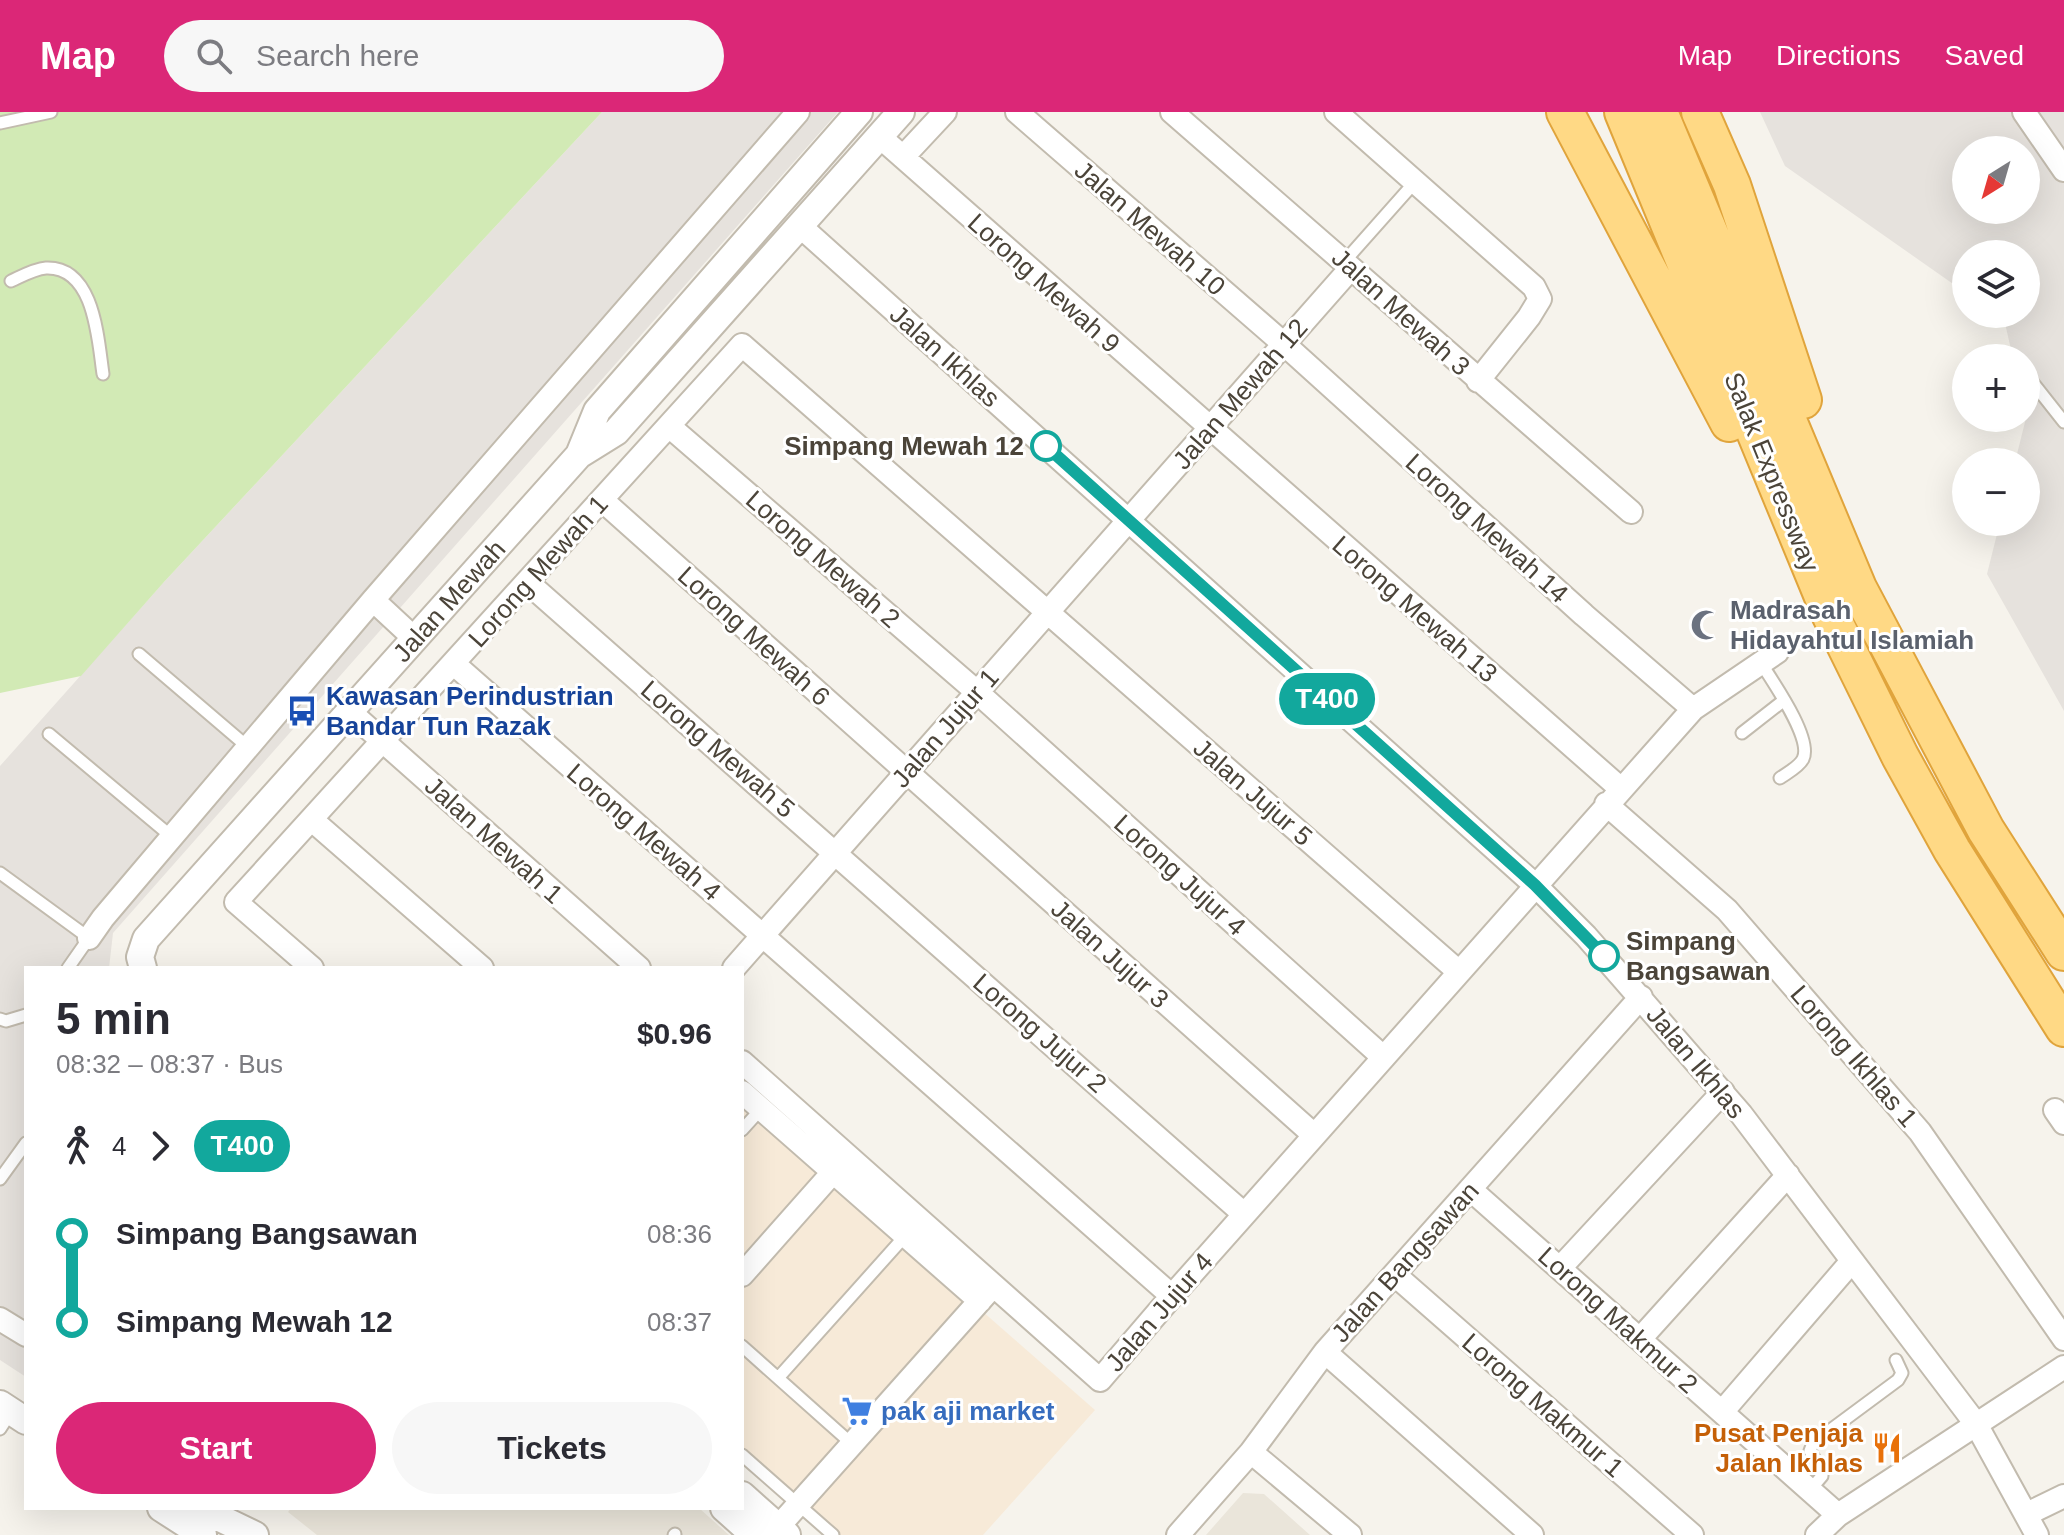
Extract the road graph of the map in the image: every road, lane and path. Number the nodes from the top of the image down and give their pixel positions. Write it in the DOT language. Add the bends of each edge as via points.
graph roads {
  1 [pos="51,112"];
  2 [pos="798,112"];
  3 [pos="859,112"];
  4 [pos="901,112"];
  5 [pos="945,112"];
  6 [pos="1017,112"];
  7 [pos="1172,112"];
  8 [pos="1336,112"];
  9 [pos="1565,112"];
  10 [pos="1623,112"];
  11 [pos="1659,112"];
  12 [pos="1700,112"];
  13 [pos="2024,112"];
  14 [pos="0,123"];
  15 [pos="879,136"];
  16 [pos="903,157"];
  17 [pos="2064,170"];
  18 [pos="1415,182"];
  19 [pos="777,206"];
  20 [pos="800,226"];
  21 [pos="1348,265"];
  22 [pos="11,281"];
  23 [pos="1284,344"];
  24 [pos="742,345"];
  25 [pos="103,374"];
  26 [pos="1478,381"];
  27 [pos="2040,392"];
  28 [pos="2064,422"];
  29 [pos="669,426"];
  30 [pos="1209,429"];
  31 [pos="579,455"];
  32 [pos="602,500"];
  33 [pos="1631,512"];
  34 [pos="1128,520"];
  35 [pos="527,582"];
  36 [pos="1858,588"];
  37 [pos="373,600"];
  38 [pos="1048,612"];
  39 [pos="1831,616"];
  40 [pos="415,639"];
  41 [pos="139,654"];
  42 [pos="1769,658"];
  43 [pos="454,664"];
  44 [pos="977,692"];
  45 [pos="1783,701"];
  46 [pos="1693,709"];
  47 [pos="350,712"];
  48 [pos="1742,733"];
  49 [pos="49,734"];
  50 [pos="383,741"];
  51 [pos="249,748"];
  52 [pos="906,772"];
  53 [pos="1780,778"];
  54 [pos="1614,796"];
  55 [pos="312,820"];
  56 [pos="172,837"];
  57 [pos="836,852"];
  58 [pos="0,873"];
  59 [pos="1535,885"];
  60 [pos="762,936"];
  61 [pos="89,938"];
  62 [pos="2064,952"];
  63 [pos="69,966"];
  64 [pos="142,966"];
  65 [pos="310,966"];
  66 [pos="480,966"];
  67 [pos="637,966"];
  68 [pos="736,966"];
  69 [pos="1459,972"];
  70 [pos="1641,997"];
  71 [pos="24,1016"];
  72 [pos="0,1019"];
  73 [pos="2064,1028"];
  74 [pos="1383,1057"];
  75 [pos="744,1064"];
  76 [pos="1723,1092"];
  77 [pos="744,1094"];
  78 [pos="761,1109"];
  79 [pos="744,1128"];
  80 [pos="1314,1135"];
  81 [pos="24,1146"];
  82 [pos="840,1164"];
  83 [pos="1788,1175"];
  84 [pos="0,1179"];
  85 [pos="1470,1189"];
  86 [pos="1244,1214"];
  87 [pos="905,1236"];
  88 [pos="1852,1261"];
  89 [pos="1560,1268"];
  90 [pos="744,1273"];
  91 [pos="1395,1275"];
  92 [pos="986,1293"];
  93 [pos="1172,1296"];
  94 [pos="0,1319"];
  95 [pos="24,1334"];
  96 [pos="1640,1339"];
  97 [pos="2064,1339"];
  98 [pos="744,1348"];
  99 [pos="1325,1352"];
  100 [pos="1896,1360"];
  101 [pos="2064,1367"];
  102 [pos="778,1378"];
  103 [pos="1722,1412"];
  104 [pos="1976,1424"];
  105 [pos="852,1444"];
  106 [pos="1251,1452"];
  107 [pos="744,1457"];
  108 [pos="1810,1490"];
  109 [pos="2064,1496"];
  110 [pos="798,1505"];
  111 [pos="164,1510"];
  112 [pos="203,1510"];
  113 [pos="732,1513"];
  114 [pos="2027,1514"];
  115 [pos="1838,1515"];
  116 [pos="773,1533"];
  117 [pos="203,1535"];
  118 [pos="255,1535"];
  119 [pos="833,1535"];
  120 [pos="1178,1535"];
  121 [pos="1350,1535"];
  122 [pos="1532,1535"];
  123 [pos="1692,1535"];
  124 [pos="1817,1535"];
  125 [pos="2037,1535"];
  1 -- 14 [label="lane"];
  2 -- 37 [label="street"];
  3 -- 19 [label="street, Jalan Mewah"];
  4 -- 15 [label="street, Jalan Mewah"];
  5 -- 16 [label="street"];
  6 -- 23 [label="street, Jalan Mewah 10"];
  7 -- 21 [label="street, Jalan Mewah 3"];
  8 -- 18 [label="street"];
  9 -- 39 [label="highway"];
  10 -- 39 [label="highway, Salak Expressway"];
  11 -- 36 [label="highway, Salak Expressway"];
  12 -- 36 [label="highway" via="1732,185"];
  13 -- 17 [label="street"];
  15 -- 16 [label="street, Lorong Mewah 9"];
  15 -- 20 [label="street, Jalan Mewah"];
  16 -- 30 [label="street, Lorong Mewah 9"];
  18 -- 21 [label="lane"];
  18 -- 26 [label="street" via="1534,287 1540,299"];
  19 -- 20 [label="street, Jalan Ikhlas"];
  19 -- 31 [label="street, Jalan Mewah" via="597,411"];
  20 -- 31 [label="street, Jalan Mewah" via="616,432"];
  20 -- 34 [label="street, Jalan Ikhlas"];
  21 -- 23 [label="street, Jalan Mewah 12"];
  21 -- 26 [label="street, Jalan Mewah 3"];
  22 -- 25 [label="lane" via="51,268 75,280 91,307"];
  23 -- 30 [label="street, Jalan Mewah 12"];
  23 -- 46 [label="street, Lorong Mewah 14"];
  24 -- 29 [label="street, Lorong Mewah 1"];
  24 -- 38 [label="street, Jalan Jujur 5"];
  26 -- 33 [label="street, Jalan Mewah 3"];
  27 -- 28 [label="lane"];
  29 -- 32 [label="street, Lorong Mewah 1"];
  29 -- 44 [label="street, Lorong Mewah 2"];
  30 -- 34 [label="street, Jalan Mewah 12"];
  30 -- 54 [label="street, Lorong Mewah 13"];
  31 -- 40 [label="street, Jalan Mewah"];
  32 -- 35 [label="street, Lorong Mewah 1"];
  32 -- 52 [label="street, Lorong Mewah 6"];
  34 -- 38 [label="street, Jalan Jujur 1"];
  34 -- 59 [label="street, Jalan Ikhlas"];
  35 -- 43 [label="street, Lorong Mewah 1"];
  35 -- 57 [label="street, Lorong Mewah 5"];
  36 -- 62 [label="highway, Salak Expressway" via="1986,830"];
  37 -- 40 [label="street"];
  37 -- 51 [label="street"];
  38 -- 44 [label="street, Jalan Jujur 1"];
  38 -- 69 [label="street, Jalan Jujur 5"];
  39 -- 73 [label="highway, Salak Expressway" via="1952,850"];
  40 -- 47 [label="street, Jalan Mewah"];
  41 -- 51 [label="lane"];
  42 -- 45 [label="lane"];
  42 -- 46 [label="street"];
  43 -- 50 [label="street, Lorong Mewah 1"];
  43 -- 60 [label="street, Lorong Mewah 4"];
  44 -- 52 [label="street, Jalan Jujur 1"];
  44 -- 74 [label="street, Lorong Jujur 4"];
  45 -- 48 [label="lane"];
  45 -- 53 [label="lane" via="1806,750 1802,763"];
  46 -- 54 [label="street"];
  47 -- 50 [label="street, Jalan Mewah 1"];
  47 -- 64 [label="street, Jalan Mewah" via="146,939"];
  49 -- 56 [label="lane"];
  50 -- 55 [label="street, Lorong Mewah 1"];
  50 -- 67 [label="street, Jalan Mewah 1"];
  51 -- 56 [label="street"];
  52 -- 57 [label="street, Jalan Jujur 1"];
  52 -- 80 [label="street, Jalan Jujur 3"];
  54 -- 59 [label="street"];
  54 -- 97 [label="street, Lorong Ikhlas 1" via="1727,910 1920,1132"];
  55 -- 65 [label="street, Lorong Mewah 1" via="236,902"];
  55 -- 66 [label="street"];
  56 -- 61 [label="street"];
  57 -- 60 [label="street, Jalan Jujur 1"];
  57 -- 86 [label="street, Lorong Jujur 2"];
  58 -- 61 [label="lane"];
  59 -- 69 [label="street, Jalan Jujur 4"];
  59 -- 70 [label="street, Jalan Ikhlas"];
  60 -- 68 [label="street, Jalan Jujur 1"];
  60 -- 93 [label="street"];
  61 -- 63 [label="lane"];
  69 -- 74 [label="street, Jalan Jujur 4"];
  70 -- 76 [label="street, Jalan Ikhlas"];
  70 -- 85 [label="street, Jalan Bangsawan"];
  71 -- 72 [label="lane"];
  74 -- 80 [label="street, Jalan Jujur 4"];
  75 -- 82 [label="street, Jalan Jujur 4"];
  76 -- 83 [label="street, Jalan Ikhlas"];
  76 -- 89 [label="street"];
  77 -- 78 [label="street"];
  78 -- 79 [label="lane"];
  78 -- 82 [label="street"];
  80 -- 86 [label="street, Jalan Jujur 4"];
  81 -- 84 [label="lane"];
  82 -- 87 [label="street"];
  82 -- 90 [label="street"];
  82 -- 92 [label="street, Jalan Jujur 4"];
  83 -- 88 [label="street, Jalan Ikhlas"];
  83 -- 96 [label="street"];
  85 -- 89 [label="street, Lorong Makmur 2"];
  85 -- 91 [label="street, Jalan Bangsawan"];
  86 -- 93 [label="street, Jalan Jujur 4"];
  87 -- 92 [label="street"];
  87 -- 102 [label="lane"];
  88 -- 103 [label="street"];
  88 -- 104 [label="street, Jalan Ikhlas"];
  89 -- 96 [label="street, Lorong Makmur 2"];
  91 -- 99 [label="street, Jalan Bangsawan"];
  91 -- 123 [label="street, Lorong Makmur 1"];
  92 -- 93 [label="street, Jalan Jujur 4" via="1100,1380"];
  92 -- 105 [label="street"];
  94 -- 95 [label="street"];
  96 -- 103 [label="street, Lorong Makmur 2"];
  98 -- 102 [label="lane"];
  99 -- 106 [label="street, Jalan Bangsawan"];
  99 -- 122 [label="street"];
  100 -- 108 [label="lane" via="1902,1373 1898,1380 1813,1443 1810,1451 1822,1476"];
  101 -- 104 [label="street"];
  102 -- 105 [label="lane"];
  103 -- 108 [label="street, Lorong Makmur 2"];
  104 -- 114 [label="street, Jalan Ikhlas"];
  104 -- 115 [label="street"];
  105 -- 110 [label="street"];
  106 -- 120 [label="street, Jalan Bangsawan"];
  106 -- 121 [label="street"];
  107 -- 110 [label="lane"];
  108 -- 115 [label="street, Lorong Makmur 2"];
  109 -- 114 [label="street"];
  110 -- 116 [label="street"];
  110 -- 119 [label="lane"];
  111 -- 117 [label="street"];
  112 -- 118 [label="street"];
  113 -- 116 [label="street"];
  114 -- 125 [label="street, Jalan Ikhlas"];
  115 -- 124 [label="street"];
}
